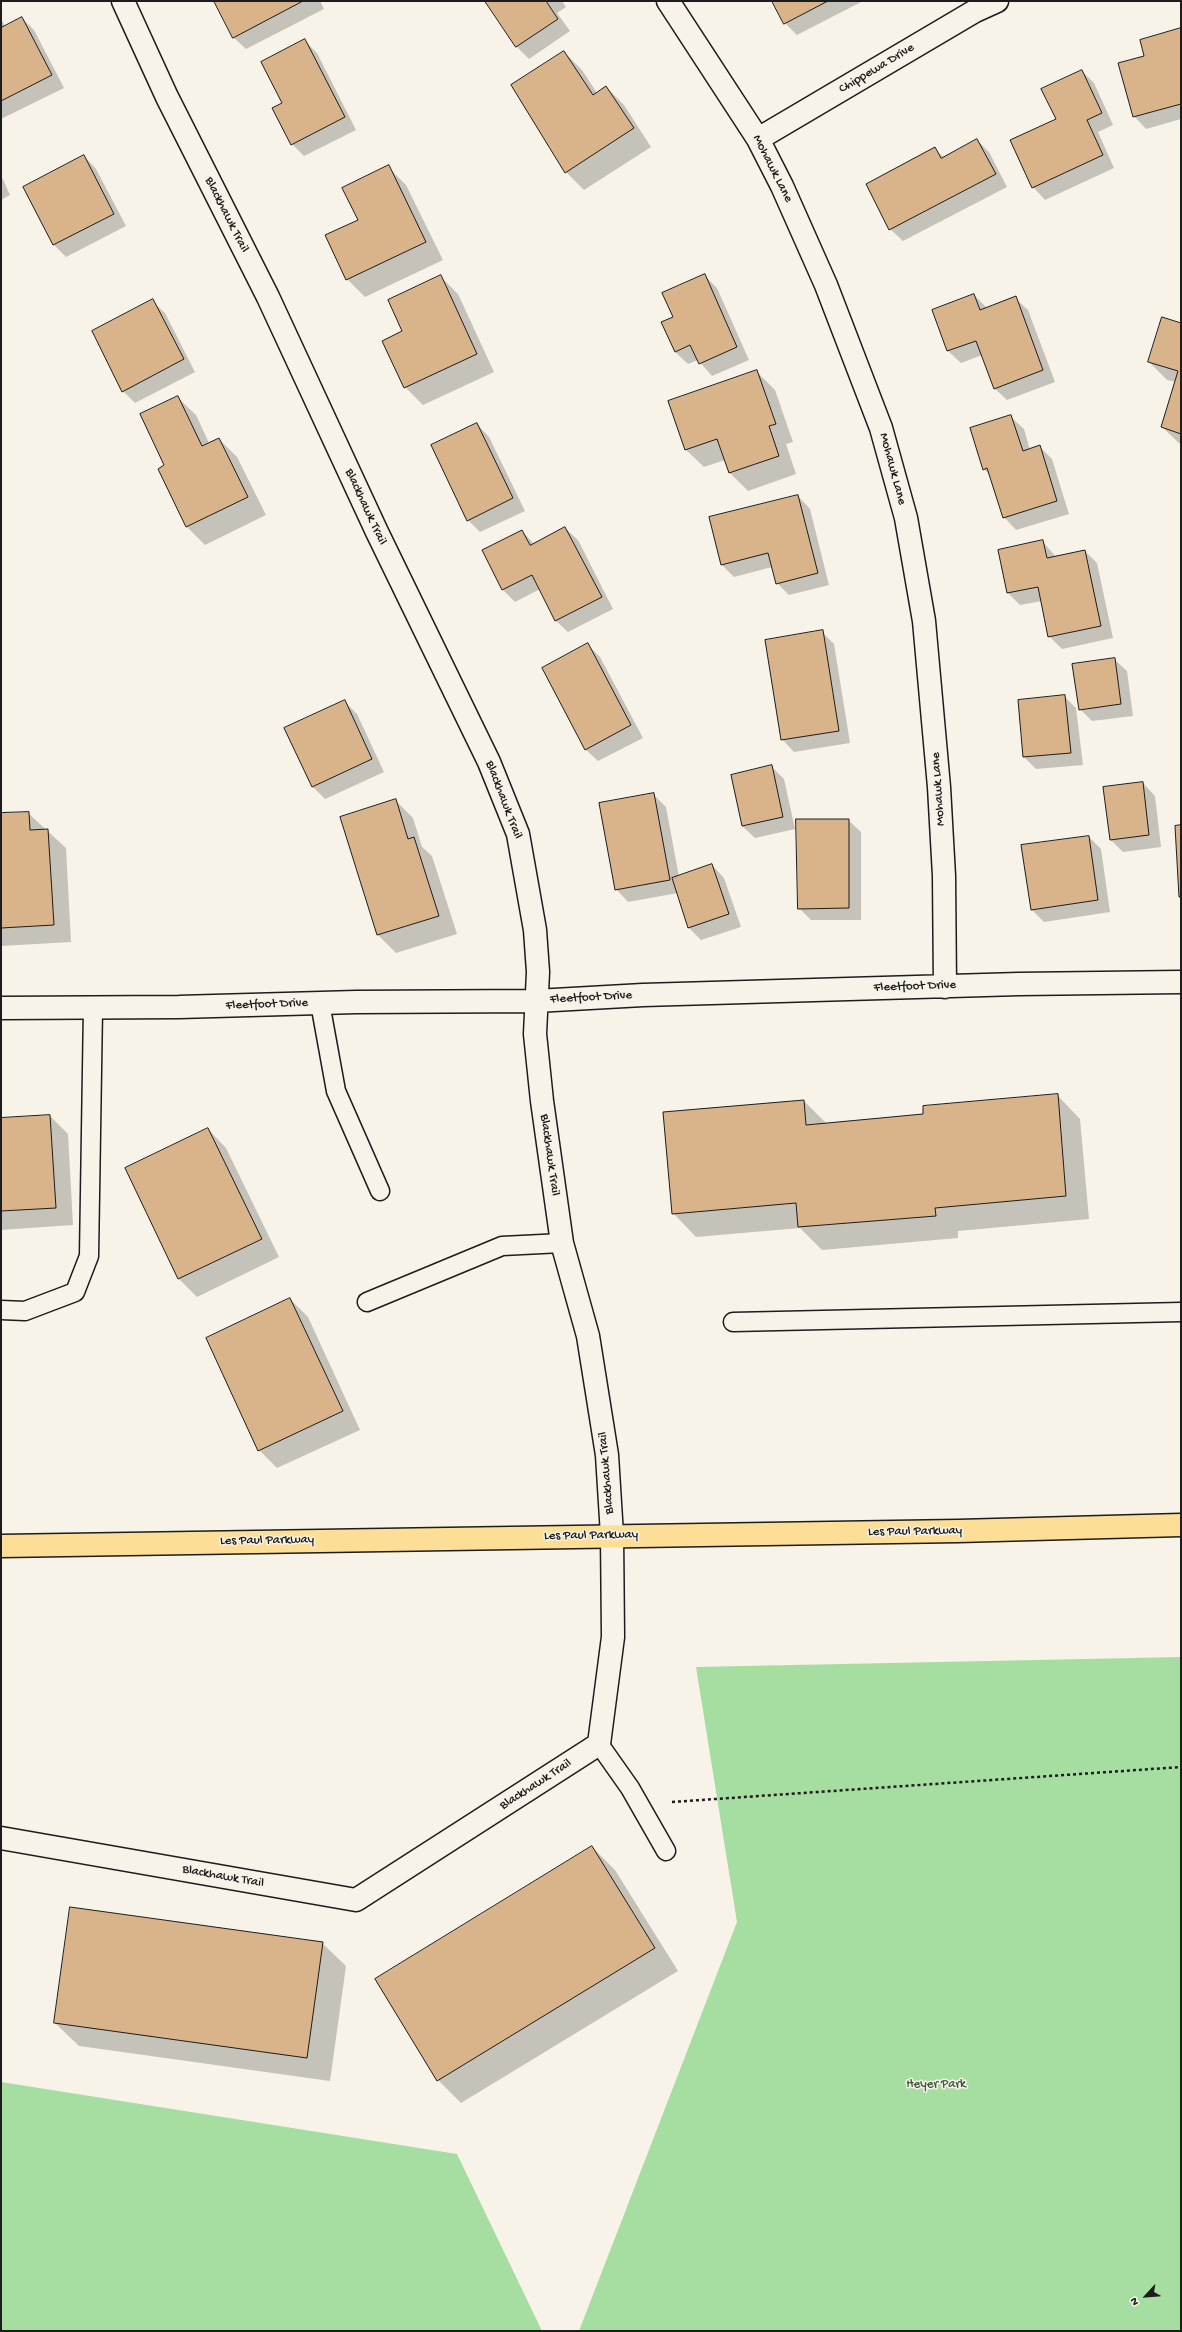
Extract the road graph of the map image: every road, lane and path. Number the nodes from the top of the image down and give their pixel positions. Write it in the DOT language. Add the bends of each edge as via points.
graph roads {
  1 [pos="123,1"];
  2 [pos="668,1"];
  3 [pos="997,1"];
  4 [pos="758,139"];
  5 [pos="1181,982"];
  6 [pos="945,987"];
  7 [pos="536,1001"];
  8 [pos="320,1003"];
  9 [pos="1,1008"];
  10 [pos="93,1008"];
  11 [pos="380,1191"];
  12 [pos="562,1243"];
  13 [pos="367,1302"];
  14 [pos="1,1310"];
  15 [pos="1181,1312"];
  16 [pos="733,1322"];
  17 [pos="1181,1525"];
  18 [pos="612,1535"];
  19 [pos="1,1546"];
  20 [pos="599,1744"];
  21 [pos="1181,1767"];
  22 [pos="642,1810"];
  23 [pos="1,1838"];
  24 [pos="666,1851"];
  1 -- 7 [label="street, Blackhawk Trail" via="167,97 268,298 377,532 490,762 518,834 535,930 538,972"];
  2 -- 4 [label="street, Mohawk Lane"];
  3 -- 4 [label="street, Chippewa Drive" via="975,11"];
  4 -- 6 [label="street, Mohawk Lane" via="829,292 881,428 906,518 924,620 939,787 944,876"];
  5 -- 6 [label="street, Fleetfoot Drive"];
  6 -- 7 [label="street, Fleetfoot Drive" via="643,995"];
  7 -- 8 [label="street, Fleetfoot Drive"];
  7 -- 12 [label="street, Blackhawk Trail" via="535,1034 542,1101"];
  8 -- 10 [label="street, Fleetfoot Drive"];
  8 -- 11 [label="lane" via="336,1091"];
  9 -- 10 [label="street, Fleetfoot Drive"];
  10 -- 14 [label="lane" via="89,1256 76,1292 25,1312"];
  12 -- 13 [label="lane" via="502,1246"];
  12 -- 18 [label="street, Blackhawk Trail" via="588,1336 607,1455"];
  15 -- 16 [label="lane"];
  17 -- 18 [label="main road, Les Paul Parkway" via="958,1531"];
  18 -- 19 [label="main road, Les Paul Parkway"];
  18 -- 20 [label="street, Blackhawk Trail" via="613,1637"];
  20 -- 22 [label="lane"];
  20 -- 23 [label="street, Blackhawk Trail" via="356,1900"];
  21 -- 22 [label="path" via="678,1801"];
  22 -- 24 [label="lane"];
}
